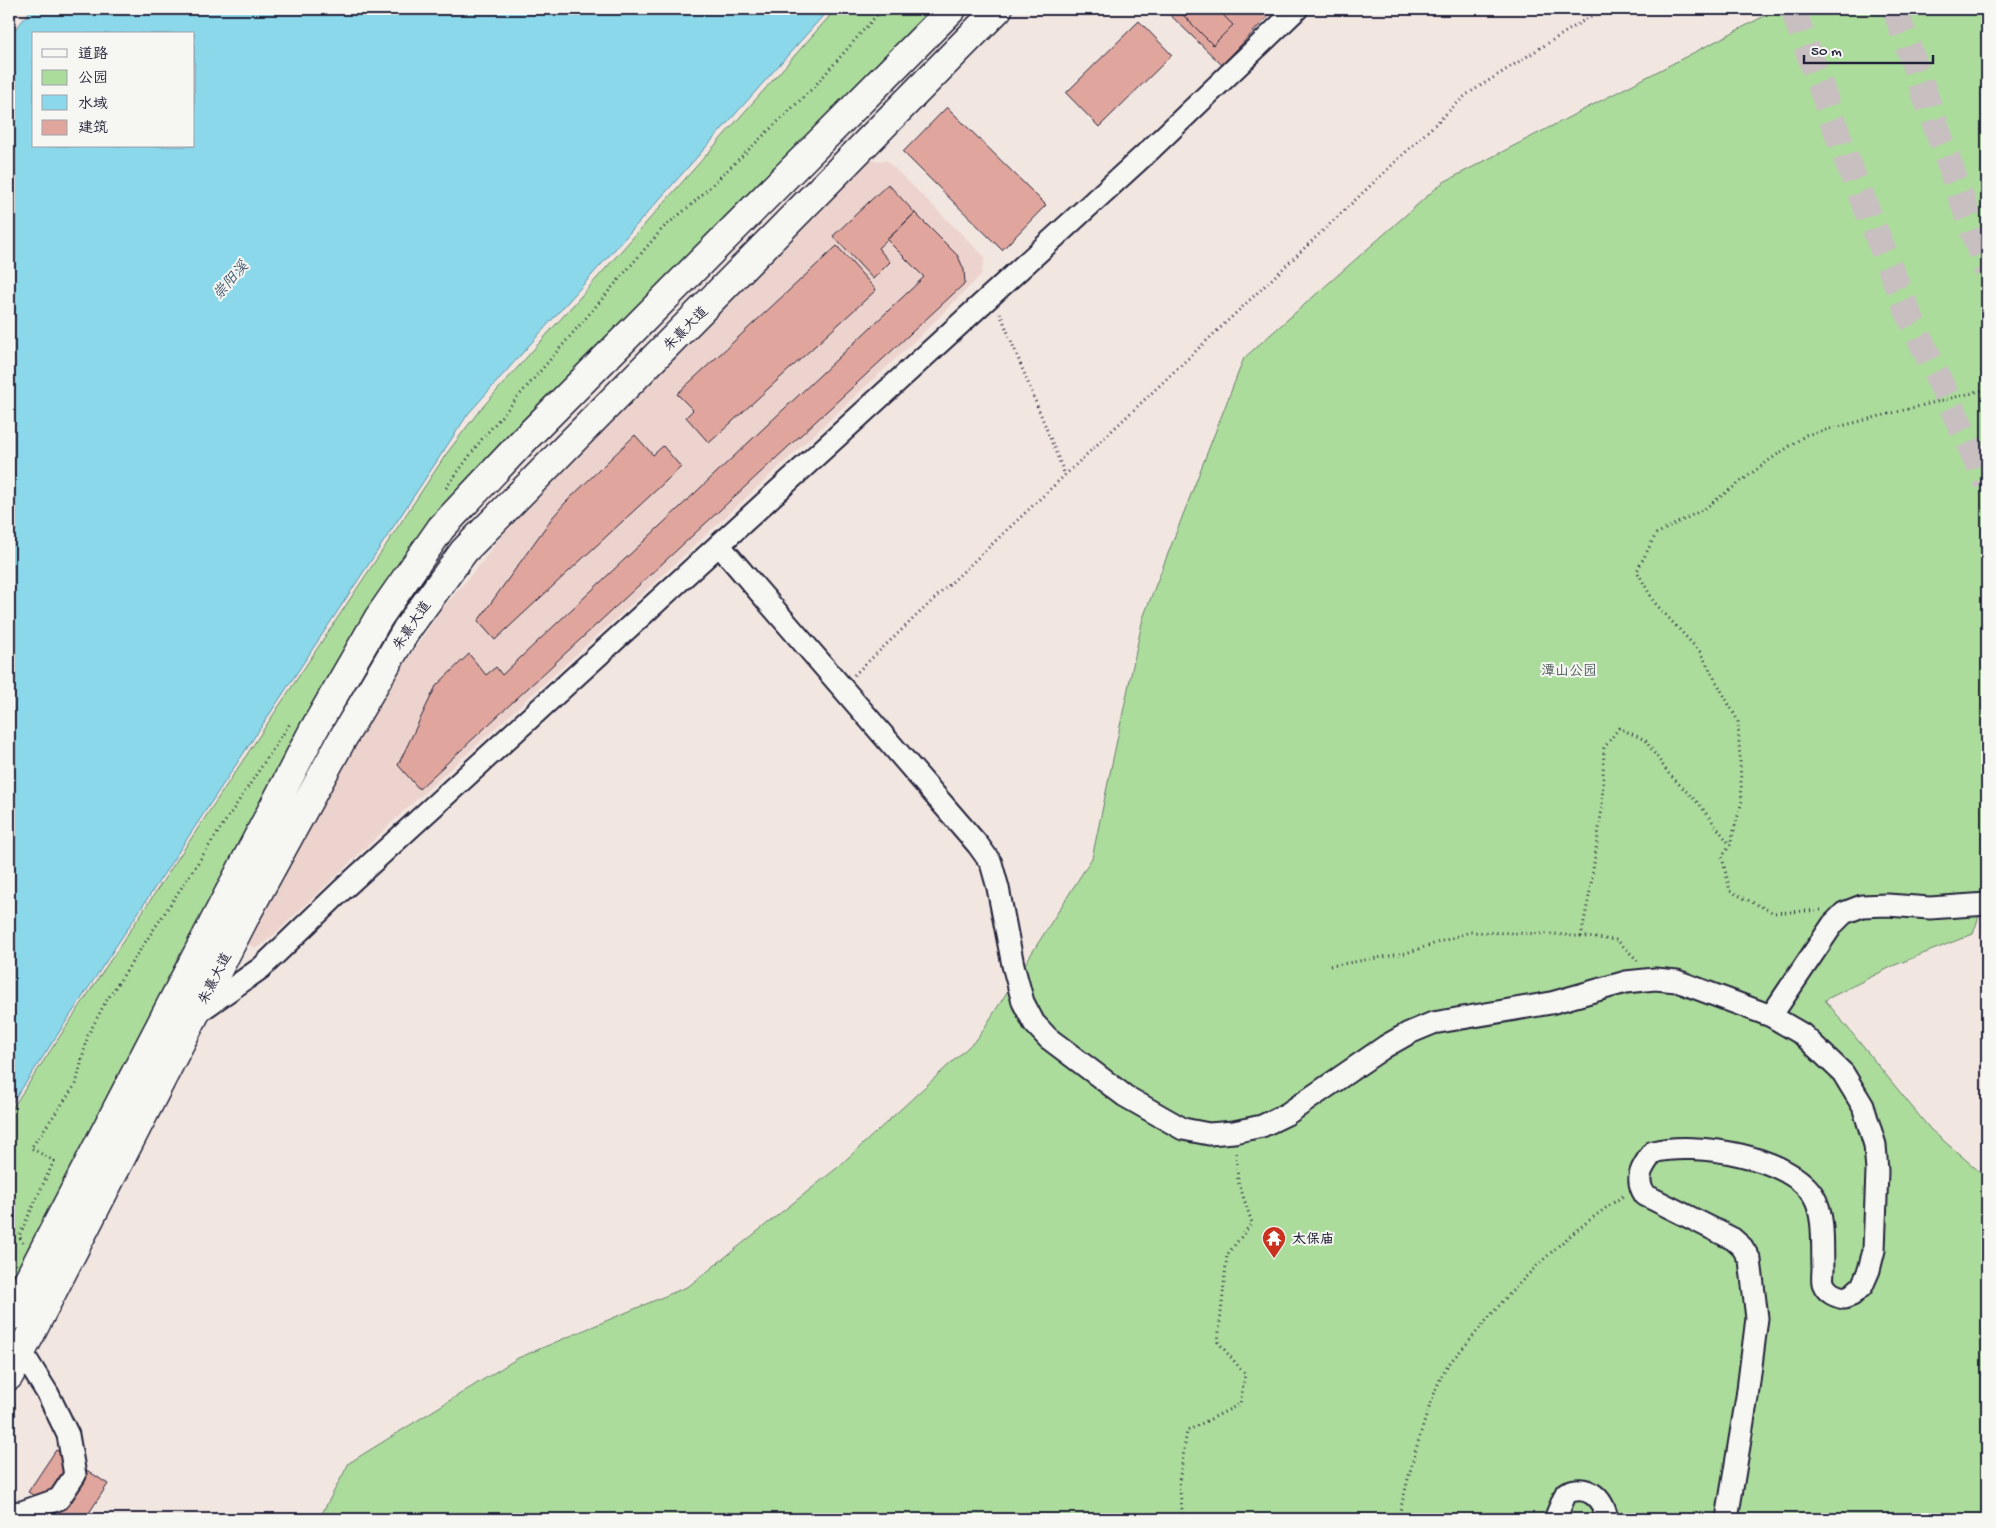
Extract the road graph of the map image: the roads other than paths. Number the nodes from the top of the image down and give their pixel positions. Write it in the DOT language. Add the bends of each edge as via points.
graph roads {
  1 [pos="952,9"];
  2 [pos="998,9"];
  3 [pos="1297,9"];
  4 [pos="718,545"];
  5 [pos="1987,904"];
  6 [pos="196,1014"];
  7 [pos="1772,1016"];
  8 [pos="143,1059"];
  9 [pos="9,1317"];
  10 [pos="22,1352"];
  11 [pos="9,1376"];
  12 [pos="9,1513"];
  13 [pos="1555,1519"];
  14 [pos="1607,1519"];
  15 [pos="1727,1519"];
  1 -- 8 [label="highway, 朱熹大道" via="524,440 441,528 380,617 313,731"];
  2 -- 6 [label="highway, 朱熹大道" via="464,550 407,629 340,743"];
  3 -- 4 [label="street" via="1152,148"];
  4 -- 6 [label="street" via="261,968"];
  4 -- 7 [label="street" via="991,863 1013,965 1023,1002 1034,1023 1048,1038 1125,1096 1183,1129 1209,1134 1262,1126 1287,1114 1386,1046 1433,1023 1551,1003 1626,982 1678,981"];
  5 -- 7 [label="street" via="1930,908 1862,906 1844,913 1833,924"];
  6 -- 8 [label="street"];
  6 -- 10 [label="highway, 朱熹大道"];
  7 -- 15 [label="street" via="1802,1034 1843,1074 1863,1106 1875,1145 1877,1171 1874,1250 1862,1286 1844,1298 1831,1295 1823,1283 1820,1218 1815,1198 1795,1176 1758,1158 1695,1149 1653,1152 1646,1161 1639,1175 1639,1186 1645,1195 1733,1239 1750,1260 1757,1318"];
  8 -- 9 [label="highway, 朱熹大道"];
  10 -- 11 [label="highway, 朱熹大道"];
  10 -- 12 [label="street" via="68,1435 75,1476 59,1499 22,1512"];
  13 -- 14 [label="street" via="1566,1493 1582,1489 1599,1499"];
}
